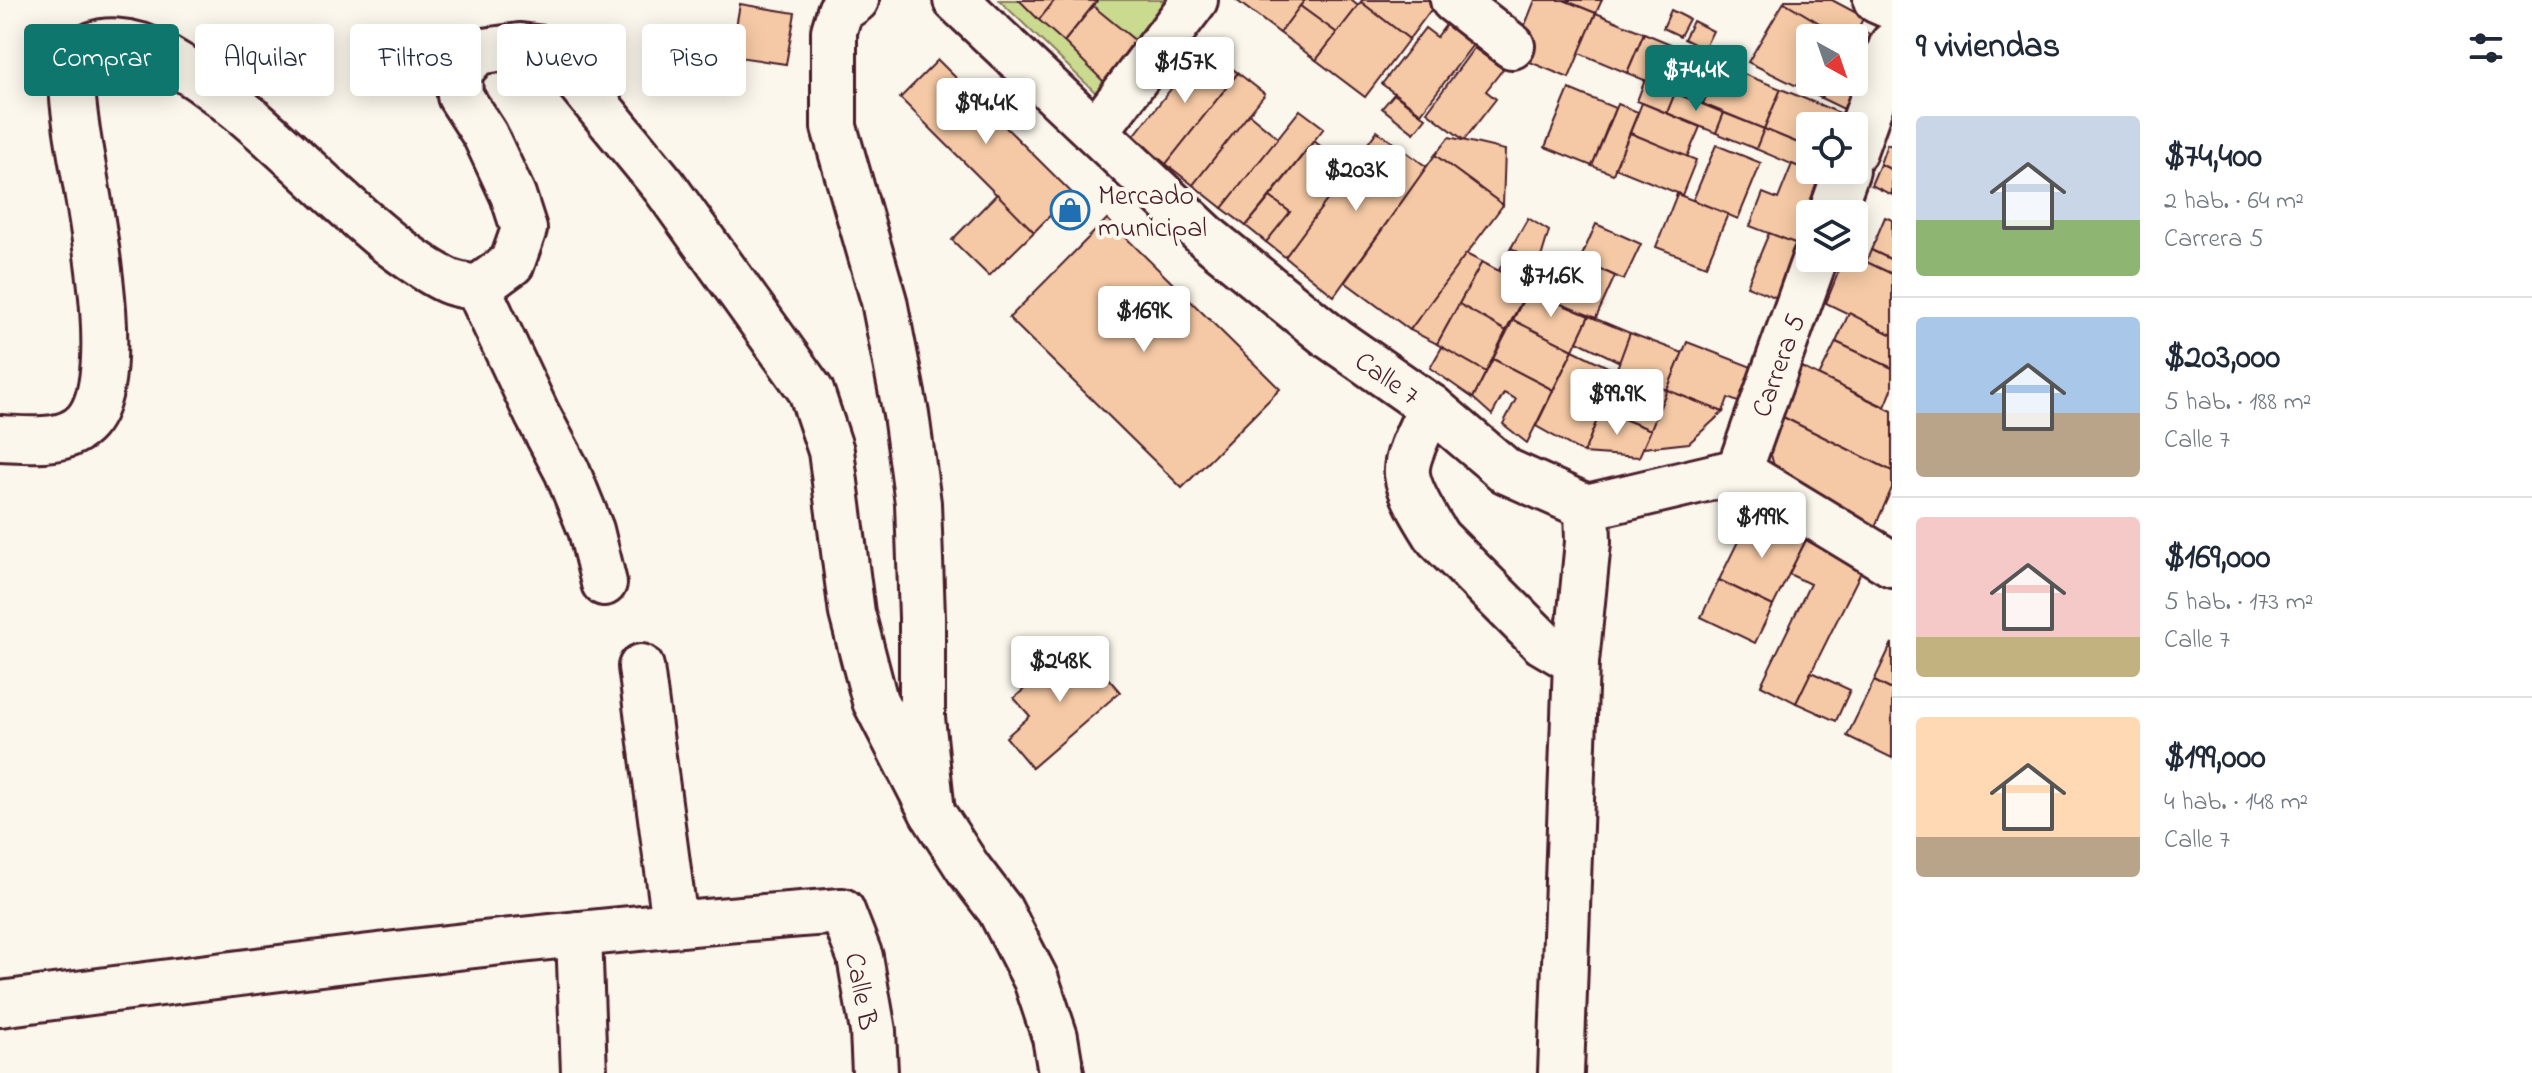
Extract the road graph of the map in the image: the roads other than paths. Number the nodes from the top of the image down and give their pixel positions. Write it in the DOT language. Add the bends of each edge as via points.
graph roads {
  1 [pos="856,0"];
  2 [pos="956,0"];
  3 [pos="1195,0"];
  4 [pos="1453,0"];
  5 [pos="1876,0"];
  6 [pos="1892,7"];
  7 [pos="1892,45"];
  8 [pos="1512,46"];
  9 [pos="1868,112"];
  10 [pos="1097,130"];
  11 [pos="1810,272"];
  12 [pos="478,288"];
  13 [pos="1431,407"];
  14 [pos="0,438"];
  15 [pos="1739,471"];
  16 [pos="1587,507"];
  17 [pos="1892,564"];
  18 [pos="604,583"];
  19 [pos="1576,662"];
  20 [pos="641,667"];
  21 [pos="932,812"];
  22 [pos="675,923"];
  23 [pos="579,934"];
  24 [pos="0,1004"];
  25 [pos="584,1073"];
  26 [pos="875,1073"];
  27 [pos="1061,1073"];
  28 [pos="1561,1073"];
  1 -- 21 [label="street" via="840,11 834,31 834,127 884,301 906,414 918,503 922,718"];
  2 -- 10 [label="street, Calle 7"];
  3 -- 10 [label="street"];
  4 -- 8 [label="street"];
  5 -- 6 [label="street"];
  7 -- 9 [label="street"];
  10 -- 13 [label="street, Calle 7" via="1209,239 1329,336"];
  11 -- 15 [label="street, Carrera 5"];
  12 -- 14 [label="street" via="449,281 393,245 245,115 162,55 137,44 109,41 85,48 73,63 74,114 102,299 106,356 101,397 85,424 54,440"];
  12 -- 18 [label="street" via="567,471 591,530"];
  12 -- 21 [label="street" via="512,263 524,229 485,135 460,96 459,72 477,52 520,46 544,49 599,104 664,186 811,391 831,451 852,613 875,701"];
  13 -- 16 [label="street, Calle 7" via="1506,471"];
  13 -- 19 [label="street" via="1406,472 1427,521 1542,642"];
  15 -- 16 [label="street"];
  15 -- 17 [label="street"];
  16 -- 19 [label="street"];
  19 -- 28 [label="street"];
  20 -- 22 [label="street"];
  21 -- 27 [label="street" via="1000,910 1036,980"];
  22 -- 23 [label="street"];
  22 -- 26 [label="street, Calle B" via="842,911 860,957"];
  23 -- 24 [label="street"];
  23 -- 25 [label="street"];
}
